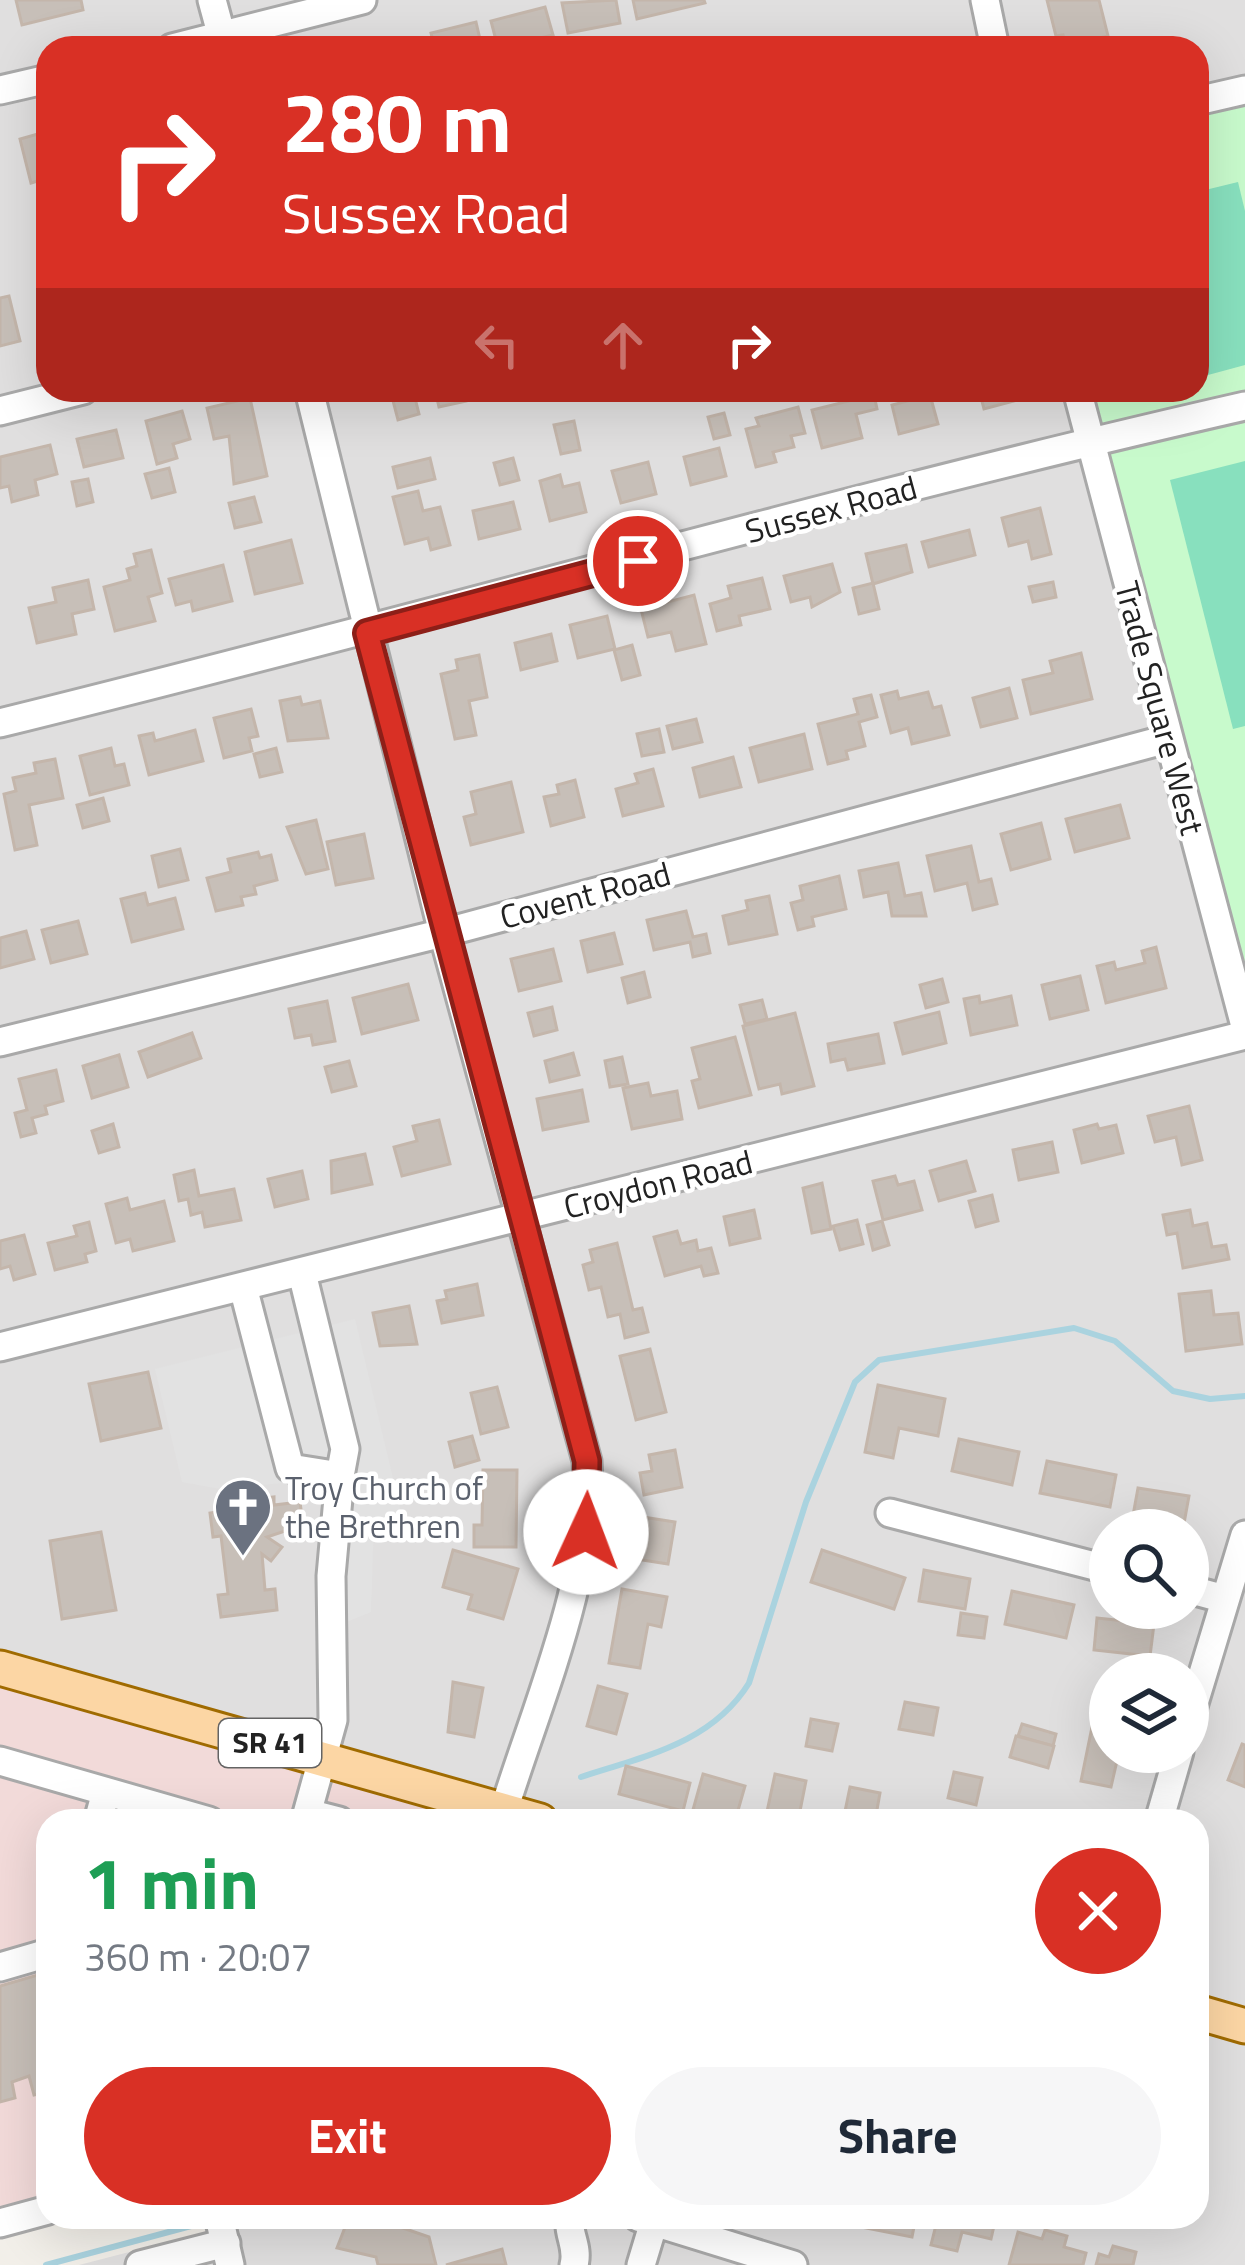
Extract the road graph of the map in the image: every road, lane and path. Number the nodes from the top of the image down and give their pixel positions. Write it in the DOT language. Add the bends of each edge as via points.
graph roads {
  1 [pos="212,0"];
  2 [pos="362,0"];
  3 [pos="985,0"];
  4 [pos="222,36"];
  5 [pos="244,36"];
  6 [pos="992,36"];
  7 [pos="36,82"];
  8 [pos="0,90"];
  9 [pos="1245,90"];
  10 [pos="1209,98"];
  11 [pos="36,402"];
  12 [pos="312,402"];
  13 [pos="1080,402"];
  14 [pos="1245,406"];
  15 [pos="0,411"];
  16 [pos="1089,441"];
  17 [pos="367,633"];
  18 [pos="0,723"];
  19 [pos="1167,739"];
  20 [pos="443,933"];
  21 [pos="1245,1026"];
  22 [pos="1245,1035"];
  23 [pos="0,1042"];
  24 [pos="523,1218"];
  25 [pos="302,1273"];
  26 [pos="243,1287"];
  27 [pos="0,1347"];
  28 [pos="340,1476"];
  29 [pos="890,1514"];
  30 [pos="1245,1534"];
  31 [pos="1089,1565"];
  32 [pos="1209,1595"];
  33 [pos="1225,1599"];
  34 [pos="1209,1653"];
  35 [pos="0,1668"];
  36 [pos="323,1758"];
  37 [pos="0,1761"];
  38 [pos="1173,1773"];
  39 [pos="106,1792"];
  40 [pos="101,1809"];
  41 [pos="166,1809"];
  42 [pos="308,1809"];
  43 [pos="480,1809"];
  44 [pos="490,1809"];
  45 [pos="1162,1809"];
  46 [pos="36,1956"];
  47 [pos="0,1967"];
  48 [pos="1209,2016"];
  49 [pos="1245,2026"];
  50 [pos="36,2213"];
  51 [pos="0,2223"];
  52 [pos="569,2229"];
  53 [pos="645,2229"];
  54 [pos="710,2229"];
  55 [pos="225,2242"];
  56 [pos="140,2265"];
  57 [pos="574,2265"];
  58 [pos="641,2265"];
  59 [pos="793,2265"];
  1 -- 4 [label="street"];
  2 -- 5 [label="street"];
  3 -- 6 [label="street"];
  7 -- 8 [label="street"];
  9 -- 10 [label="street"];
  11 -- 15 [label="street"];
  12 -- 17 [label="street"];
  13 -- 16 [label="street, Trade Square West"];
  14 -- 16 [label="street, Sussex Road"];
  16 -- 17 [label="street, Sussex Road"];
  16 -- 19 [label="street, Trade Square West"];
  17 -- 18 [label="street, Sussex Road"];
  17 -- 20 [label="street"];
  19 -- 20 [label="street, Covent Road"];
  19 -- 21 [label="street, Trade Square West"];
  20 -- 23 [label="street, Covent Road"];
  20 -- 24 [label="street"];
  22 -- 24 [label="street, Croydon Road"];
  24 -- 25 [label="street, Croydon Road"];
  24 -- 44 [label="street" via="587,1461 590,1505 581,1558"];
  25 -- 26 [label="street, Croydon Road"];
  25 -- 28 [label="street" via="346,1449"];
  26 -- 27 [label="street, Croydon Road"];
  26 -- 28 [label="street" via="290,1468"];
  28 -- 36 [label="street" via="331,1576 333,1720"];
  29 -- 31 [label="street"];
  30 -- 33 [label="street"];
  32 -- 33 [label="street"];
  33 -- 34 [label="street"];
  35 -- 36 [label="main road, SR 41"];
  36 -- 42 [label="street"];
  36 -- 43 [label="main road, SR 41"];
  37 -- 39 [label="street"];
  38 -- 45 [label="street"];
  39 -- 40 [label="street"];
  39 -- 41 [label="street"];
  46 -- 47 [label="street"];
  48 -- 49 [label="main road"];
  50 -- 51 [label="street"];
  52 -- 57 [label="street" via="578,2247"];
  53 -- 58 [label="street"];
  54 -- 59 [label="street"];
  55 -- 56 [label="street"];
}
